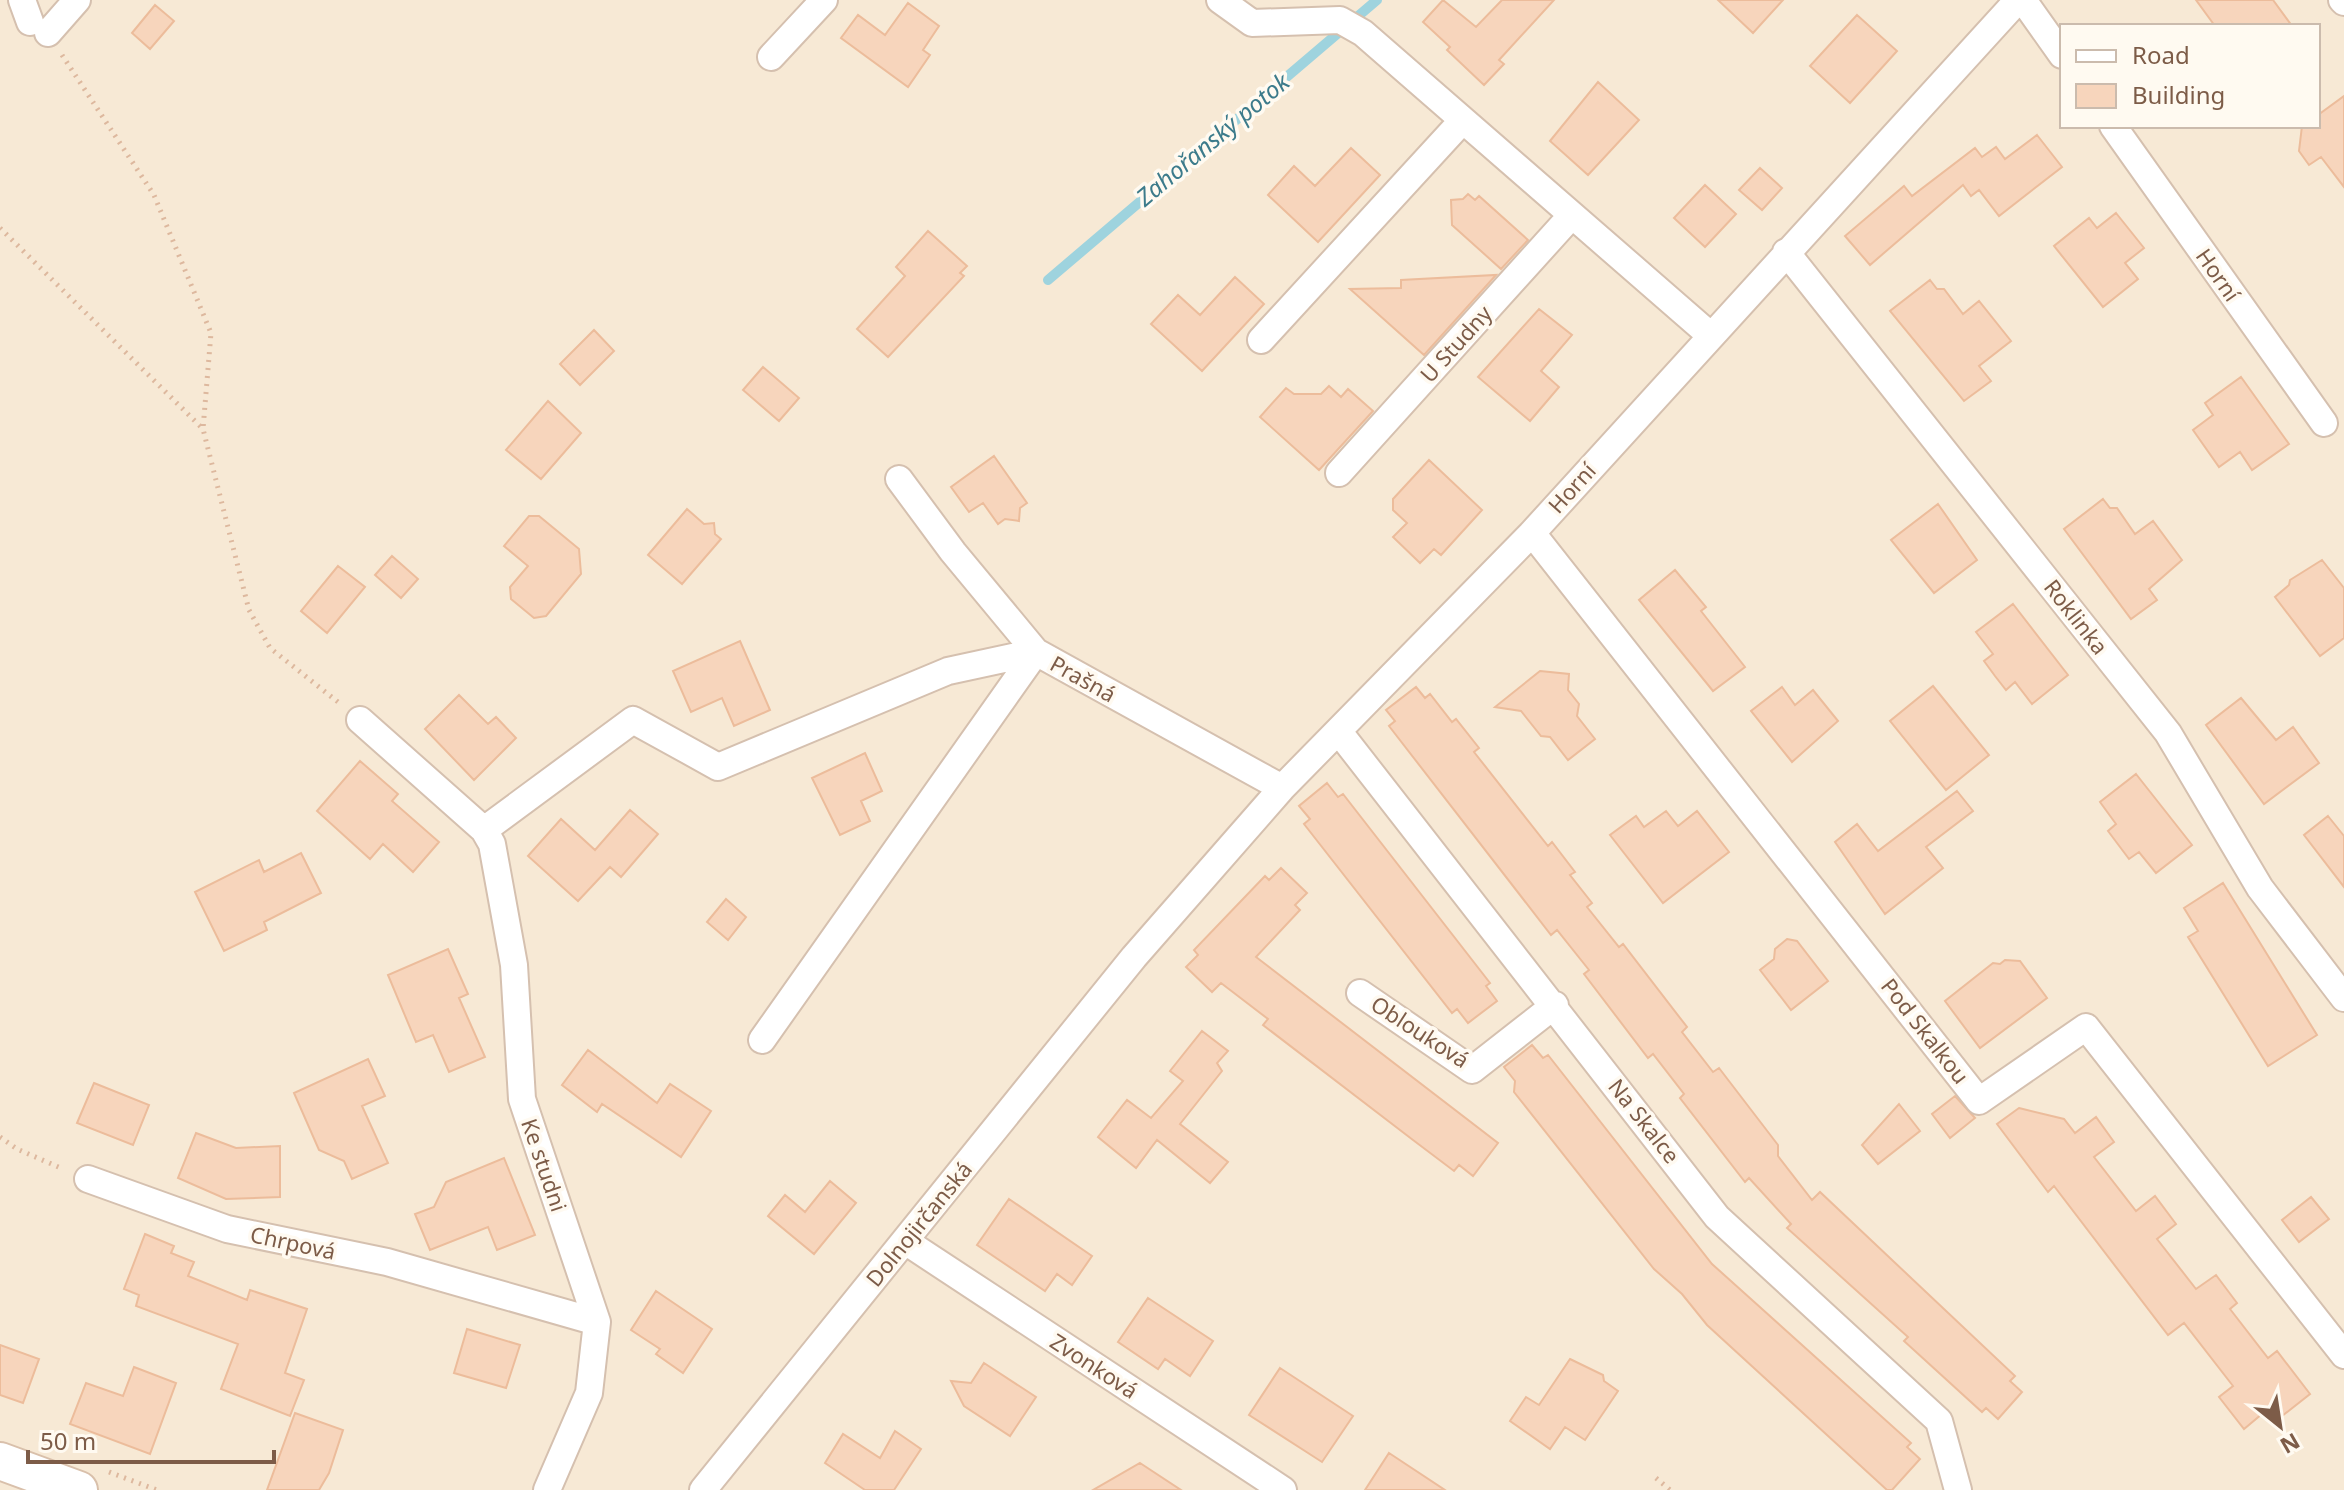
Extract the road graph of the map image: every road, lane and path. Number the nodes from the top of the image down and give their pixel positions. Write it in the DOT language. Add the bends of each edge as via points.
graph roads {
  1 [pos="77,0"];
  2 [pos="824,0"];
  3 [pos="1220,0"];
  4 [pos="2009,4"];
  5 [pos="33,18"];
  6 [pos="2060,53"];
  7 [pos="771,57"];
  8 [pos="1463,120"];
  9 [pos="2114,128"];
  10 [pos="1572,215"];
  11 [pos="0,228"];
  12 [pos="1786,252"];
  13 [pos="1710,335"];
  14 [pos="1261,340"];
  15 [pos="2324,423"];
  16 [pos="203,429"];
  17 [pos="1339,473"];
  18 [pos="899,479"];
  19 [pos="1532,533"];
  20 [pos="1036,652"];
  21 [pos="360,720"];
  22 [pos="1339,732"];
  23 [pos="1282,788"];
  24 [pos="484,830"];
  25 [pos="1134,957"];
  26 [pos="1360,993"];
  27 [pos="2344,998"];
  28 [pos="1555,1005"];
  29 [pos="762,1040"];
  30 [pos="0,1137"];
  31 [pos="88,1179"];
  32 [pos="905,1241"];
  33 [pos="597,1322"];
  34 [pos="2344,1355"];
  35 [pos="0,1461"];
  36 [pos="1656,1478"];
  37 [pos="79,1490"];
  38 [pos="547,1490"];
  39 [pos="703,1490"];
  40 [pos="1283,1490"];
  41 [pos="1670,1490"];
  42 [pos="1958,1490"];
  1 -- 5 [label="street"];
  2 -- 7 [label="street"];
  3 -- 8 [label="street" via="1252,23 1352,26"];
  4 -- 6 [label="street, Horní"];
  4 -- 12 [label="street, Horní"];
  5 -- 16 [label="path" via="154,195 211,333"];
  8 -- 10 [label="street"];
  8 -- 14 [label="street"];
  9 -- 15 [label="street, Horní"];
  10 -- 13 [label="street"];
  10 -- 17 [label="street, U Studny"];
  11 -- 16 [label="path"];
  12 -- 13 [label="street, Horní"];
  12 -- 27 [label="street, Roklinka" via="2168,733 2260,888"];
  13 -- 19 [label="street, Horní"];
  16 -- 21 [label="path" via="256,623 270,648"];
  18 -- 20 [label="street, Prašná"];
  19 -- 22 [label="street, Horní"];
  19 -- 34 [label="street, Pod Skalkou" via="1979,1101 2086,1027"];
  20 -- 23 [label="street, Prašná"];
  20 -- 24 [label="street" via="948,671 718,767 633,720"];
  20 -- 29 [label="street"];
  21 -- 24 [label="street, Ke studni"];
  22 -- 23 [label="street, Horní"];
  22 -- 28 [label="street, Na Skalce"];
  23 -- 25 [label="street, Horní"];
  24 -- 33 [label="street, Ke studni" via="492,844 508,921 522,1099"];
  25 -- 32 [label="street, Dolnojirčanská"];
  26 -- 28 [label="street, Oblouková" via="1472,1070"];
  28 -- 42 [label="street, Na Skalce" via="1717,1217 1939,1421"];
  30 -- 31 [label="path"];
  31 -- 33 [label="street, Chrpová" via="227,1229 387,1262"];
  32 -- 39 [label="street, Dolnojirčanská"];
  32 -- 40 [label="street, Zvonková"];
  33 -- 38 [label="street, Ke studni" via="589,1393"];
  35 -- 37 [label="main road"];
  36 -- 41 [label="path"];
}
